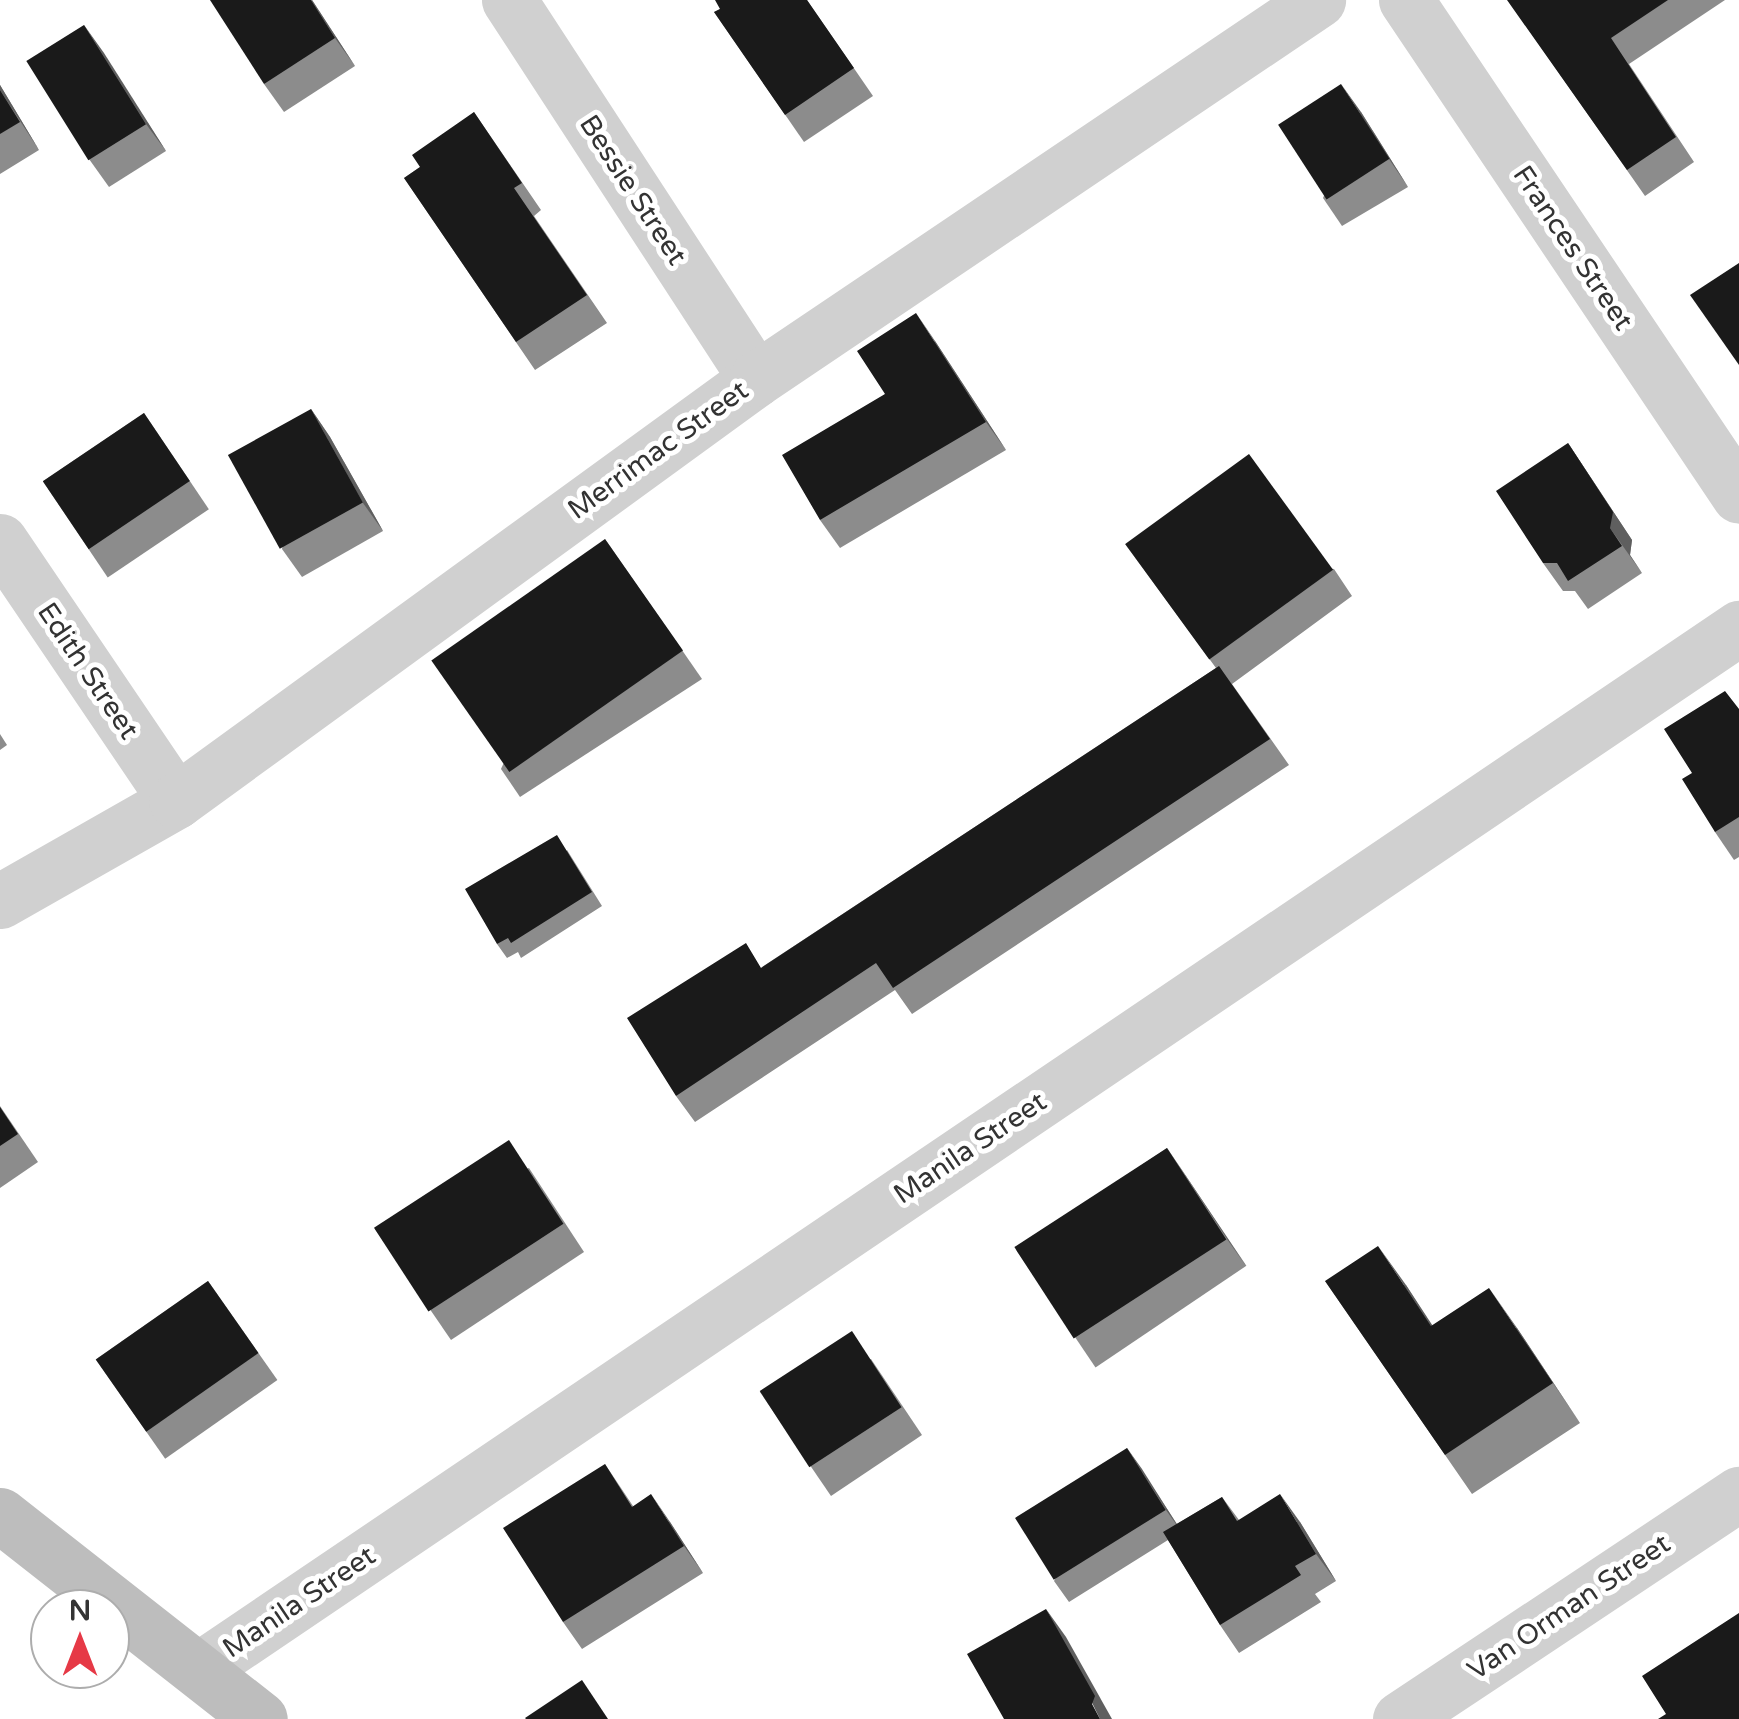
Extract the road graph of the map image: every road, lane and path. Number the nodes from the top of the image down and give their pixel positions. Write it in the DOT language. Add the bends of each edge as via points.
graph roads {
  1 [pos="509,0"];
  2 [pos="1318,0"];
  3 [pos="1406,0"];
  4 [pos="756,379"];
  5 [pos="1739,496"];
  6 [pos="0,541"];
  7 [pos="1739,628"];
  8 [pos="176,801"];
  9 [pos="0,901"];
  10 [pos="1739,1494"];
  11 [pos="0,1515"];
  12 [pos="201,1668"];
  13 [pos="260,1719"];
  14 [pos="1400,1719"];
  1 -- 4 [label="street, Bessie Street"];
  2 -- 4 [label="street, Merrimac Street"];
  3 -- 5 [label="street, Frances Street"];
  4 -- 8 [label="street, Merrimac Street"];
  6 -- 8 [label="street, Edith Street"];
  7 -- 12 [label="street, Manila Street"];
  8 -- 9 [label="street, Merrimac Street"];
  10 -- 14 [label="street, Van Orman Street"];
  11 -- 12 [label="street"];
  12 -- 13 [label="street"];
}
